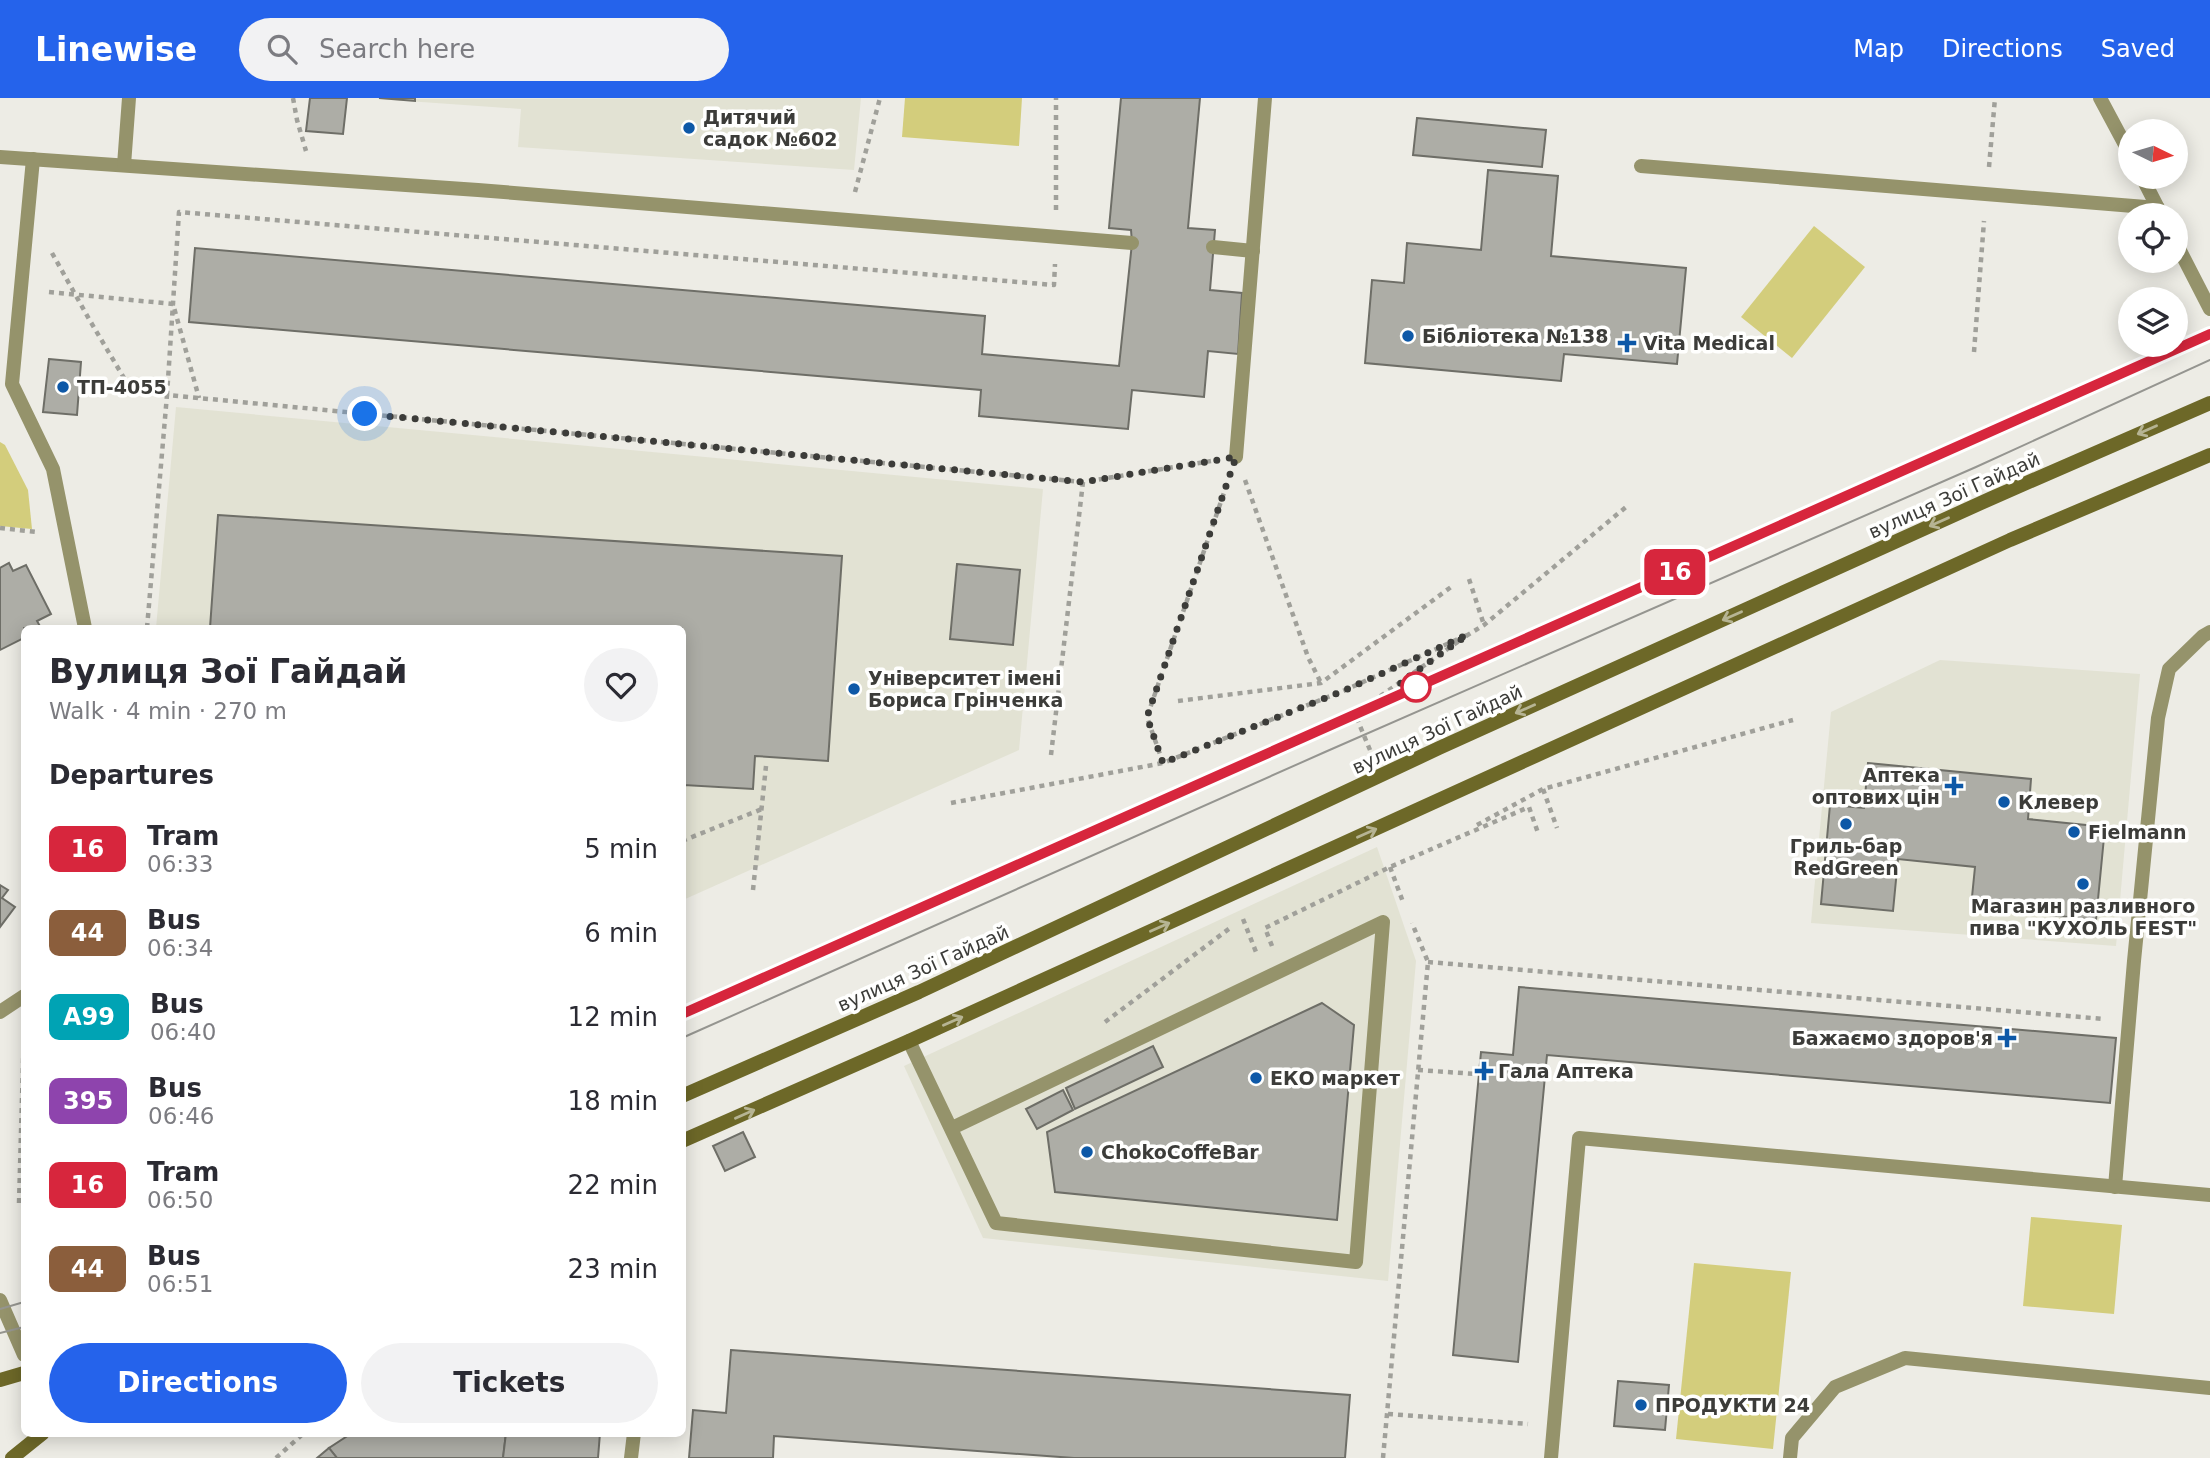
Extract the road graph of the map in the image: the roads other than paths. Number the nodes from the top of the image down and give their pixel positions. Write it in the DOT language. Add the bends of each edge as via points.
graph roads {
  1 [pos="129,98"];
  2 [pos="1265,98"];
  3 [pos="2101,98"];
  4 [pos="2118,131"];
  5 [pos="0,157"];
  6 [pos="33,159"];
  7 [pos="124,165"];
  8 [pos="1641,166"];
  9 [pos="2118,208"];
  10 [pos="1132,243"];
  11 [pos="1213,247"];
  12 [pos="1253,251"];
  13 [pos="2188,266"];
  14 [pos="2210,309"];
  15 [pos="6,384"];
  16 [pos="2210,403"];
  17 [pos="2210,455"];
  18 [pos="1236,457"];
  19 [pos="84,625"];
  20 [pos="2210,632"];
  21 [pos="21,998"];
  22 [pos="0,1012"];
  23 [pos="909,1041"];
  24 [pos="686,1094"];
  25 [pos="952,1128"];
  26 [pos="686,1140"];
  27 [pos="2115,1188"];
  28 [pos="2210,1195"];
  29 [pos="0,1300"];
  30 [pos="21,1348"];
  31 [pos="21,1374"];
  32 [pos="0,1380"];
  33 [pos="2210,1388"];
  34 [pos="38,1437"];
  35 [pos="634,1437"];
  36 [pos="12,1458"];
  37 [pos="631,1458"];
  38 [pos="1551,1458"];
  39 [pos="1790,1458"];
  1 -- 7 [label="street"];
  2 -- 12 [label="street"];
  3 -- 4 [label="street"];
  5 -- 6 [label="street"];
  6 -- 7 [label="street"];
  6 -- 15 [label="street"];
  7 -- 10 [label="street"];
  8 -- 9 [label="street"];
  11 -- 12 [label="street"];
  12 -- 18 [label="street"];
  13 -- 14 [label="street"];
  15 -- 19 [label="street" via="53,468"];
  16 -- 24 [label="main road, вулиця Зої Гайдай, one-way" via="1477,731 919,992"];
  23 -- 17 [label="main road, one-way" via="2010,540"];
  20 -- 27 [label="street" via="2169,669 2158,718"];
  21 -- 22 [label="street"];
  23 -- 25 [label="street"];
  26 -- 23 [label="main road, one-way"];
  25 -- 25 [label="street" via="996,1223 1356,1262 1384,922"];
  27 -- 28 [label="street"];
  27 -- 38 [label="street" via="1579,1138"];
  29 -- 30 [label="street"];
  31 -- 32 [label="main road"];
  33 -- 39 [label="street" via="1905,1359 1835,1387 1792,1438"];
  34 -- 36 [label="main road"];
  35 -- 37 [label="street"];
}
